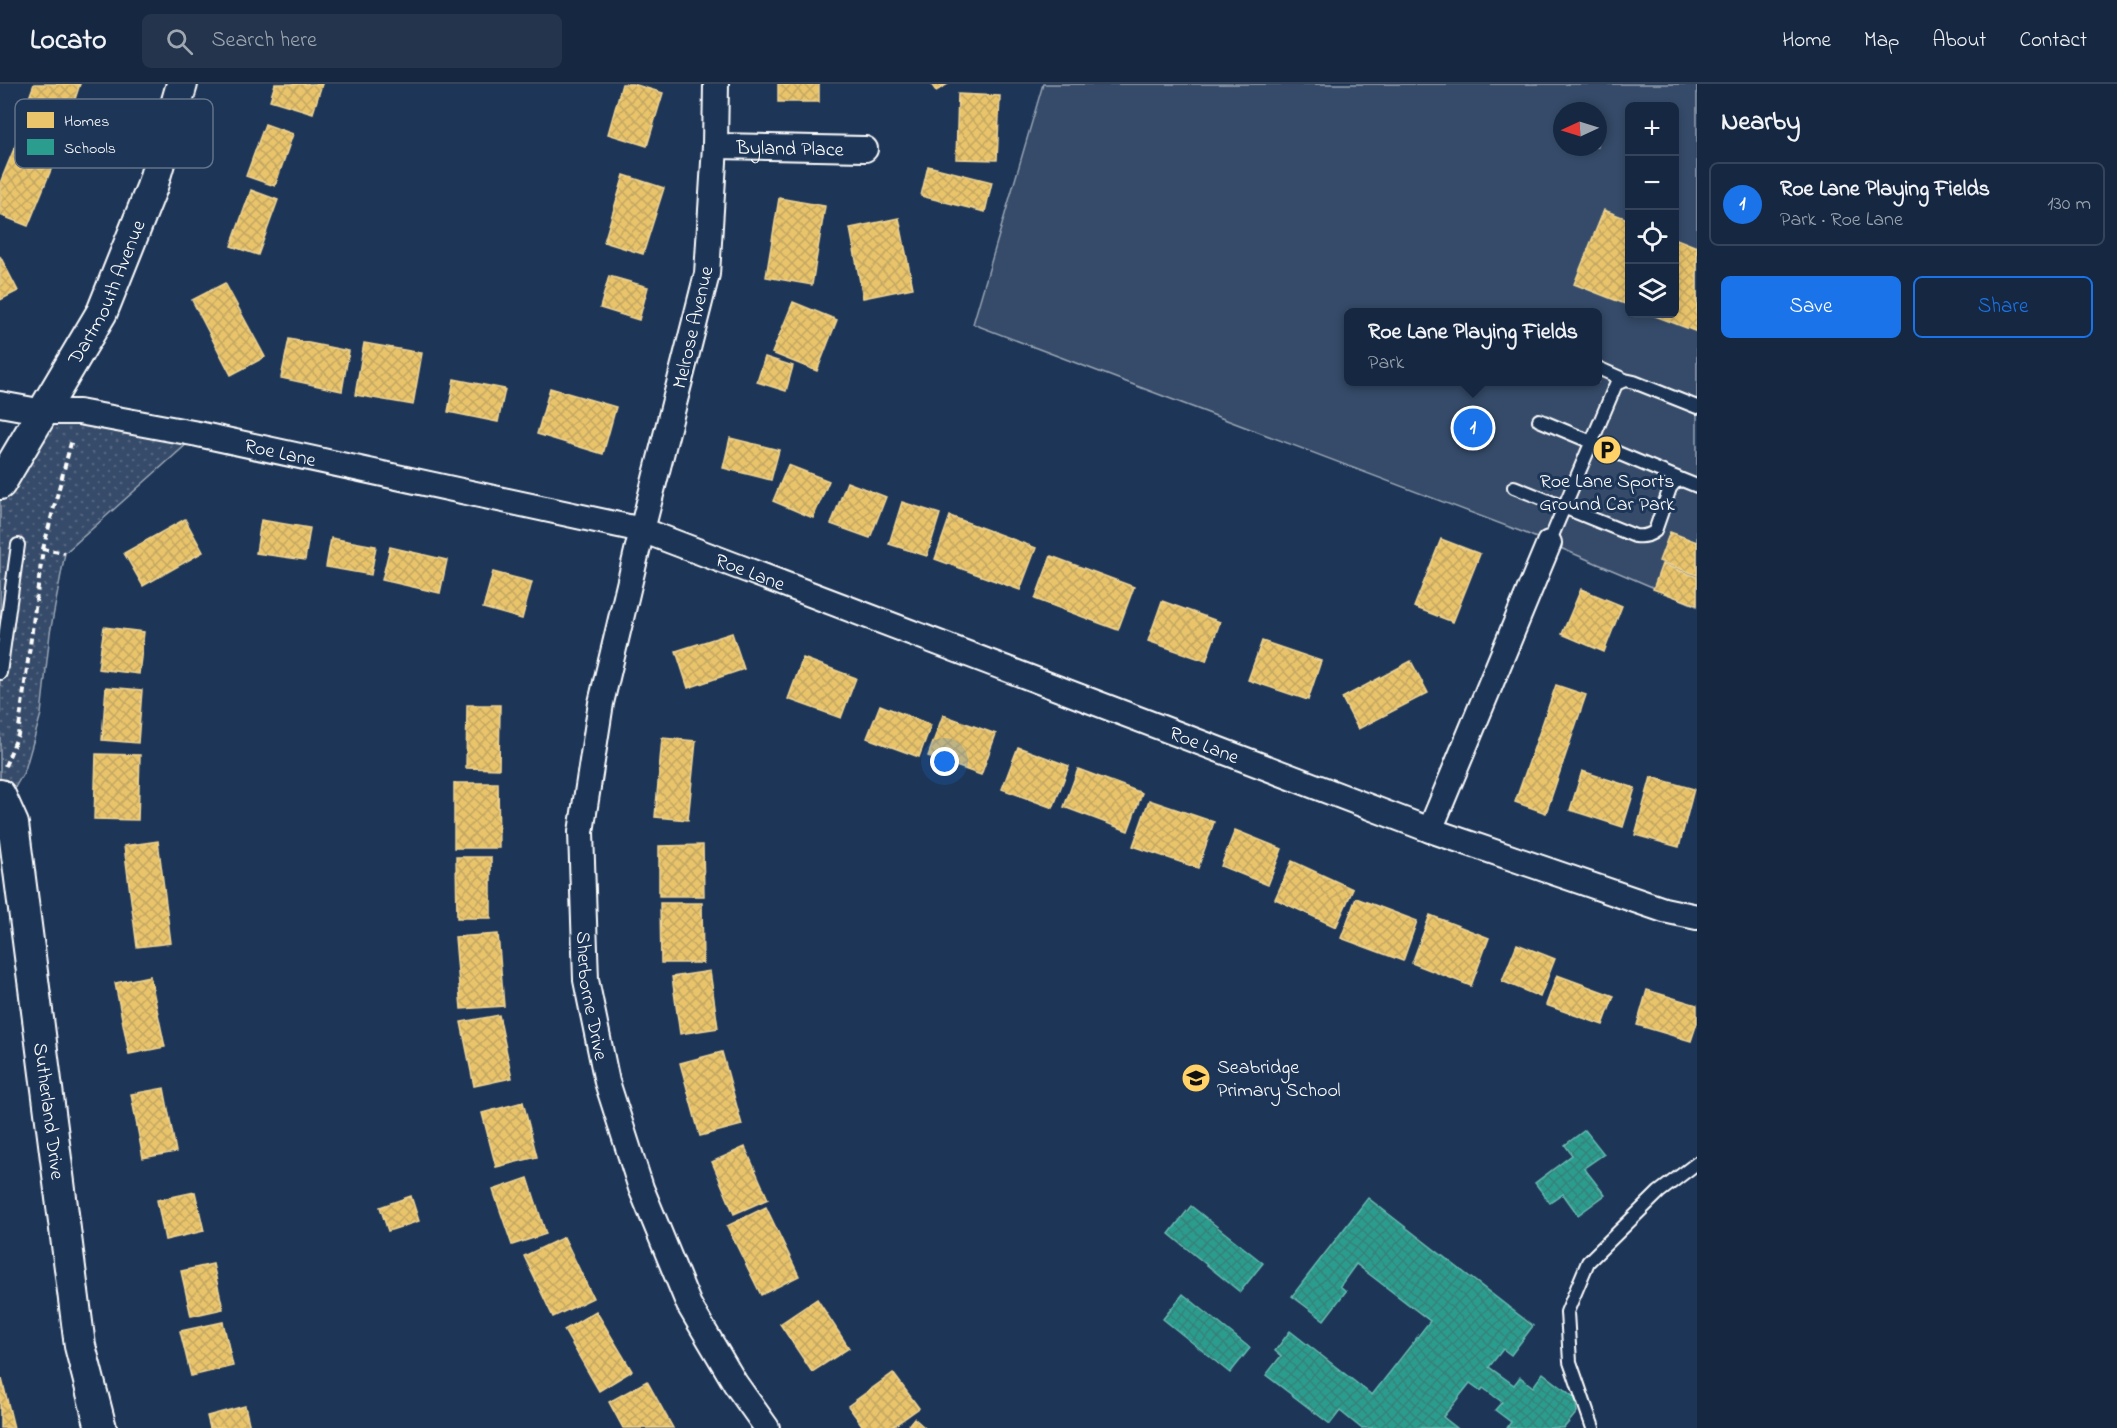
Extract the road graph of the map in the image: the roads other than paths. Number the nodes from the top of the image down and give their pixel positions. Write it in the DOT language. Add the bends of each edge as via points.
graph roads {
  1 [pos="183,84"];
  2 [pos="716,84"];
  3 [pos="178,99"];
  4 [pos="715,146"];
  5 [pos="865,149"];
  6 [pos="157,168"];
  7 [pos="1602,370"];
  8 [pos="1624,380"];
  9 [pos="0,404"];
  10 [pos="1697,407"];
  11 [pos="44,412"];
  12 [pos="1539,420"];
  13 [pos="1592,441"];
  14 [pos="1682,480"];
  15 [pos="0,484"];
  16 [pos="1697,486"];
  17 [pos="1514,487"];
  18 [pos="1565,507"];
  19 [pos="642,530"];
  20 [pos="1549,543"];
  21 [pos="18,545"];
  22 [pos="0,673"];
  23 [pos="2,781"];
  24 [pos="1430,830"];
  25 [pos="1697,917"];
  26 [pos="1697,1163"];
  27 [pos="101,1428"];
  28 [pos="767,1428"];
  29 [pos="1593,1428"];
  1 -- 3 [label="street, Dartmouth Avenue"];
  2 -- 4 [label="street, Melrose Avenue"];
  4 -- 5 [label="street, Byland Place"];
  4 -- 19 [label="street, Melrose Avenue" via="707,274"];
  6 -- 11 [label="street, Dartmouth Avenue" via="102,312"];
  7 -- 8 [label="lane"];
  8 -- 10 [label="lane"];
  8 -- 13 [label="lane" via="1616,384"];
  9 -- 11 [label="street, Roe Lane"];
  11 -- 15 [label="street, Dartmouth Avenue"];
  11 -- 19 [label="street, Roe Lane" via="79,412 198,434"];
  12 -- 13 [label="lane"];
  13 -- 14 [label="lane"];
  13 -- 18 [label="lane"];
  14 -- 16 [label="lane"];
  14 -- 18 [label="lane" via="1670,488 1655,531 1650,535 1635,536"];
  17 -- 18 [label="lane"];
  18 -- 20 [label="lane"];
  19 -- 24 [label="street, Roe Lane"];
  19 -- 28 [label="street, Sherborne Drive" via="601,703 581,832 586,980 607,1082 642,1188 688,1305"];
  20 -- 24 [label="street"];
  21 -- 22 [label="lane"];
  23 -- 27 [label="street, Sutherland Drive" via="13,824 81,1346"];
  24 -- 25 [label="street, Roe Lane" via="1664,910"];
  26 -- 29 [label="lane" via="1659,1192 1588,1262 1567,1312 1570,1362"];
}
